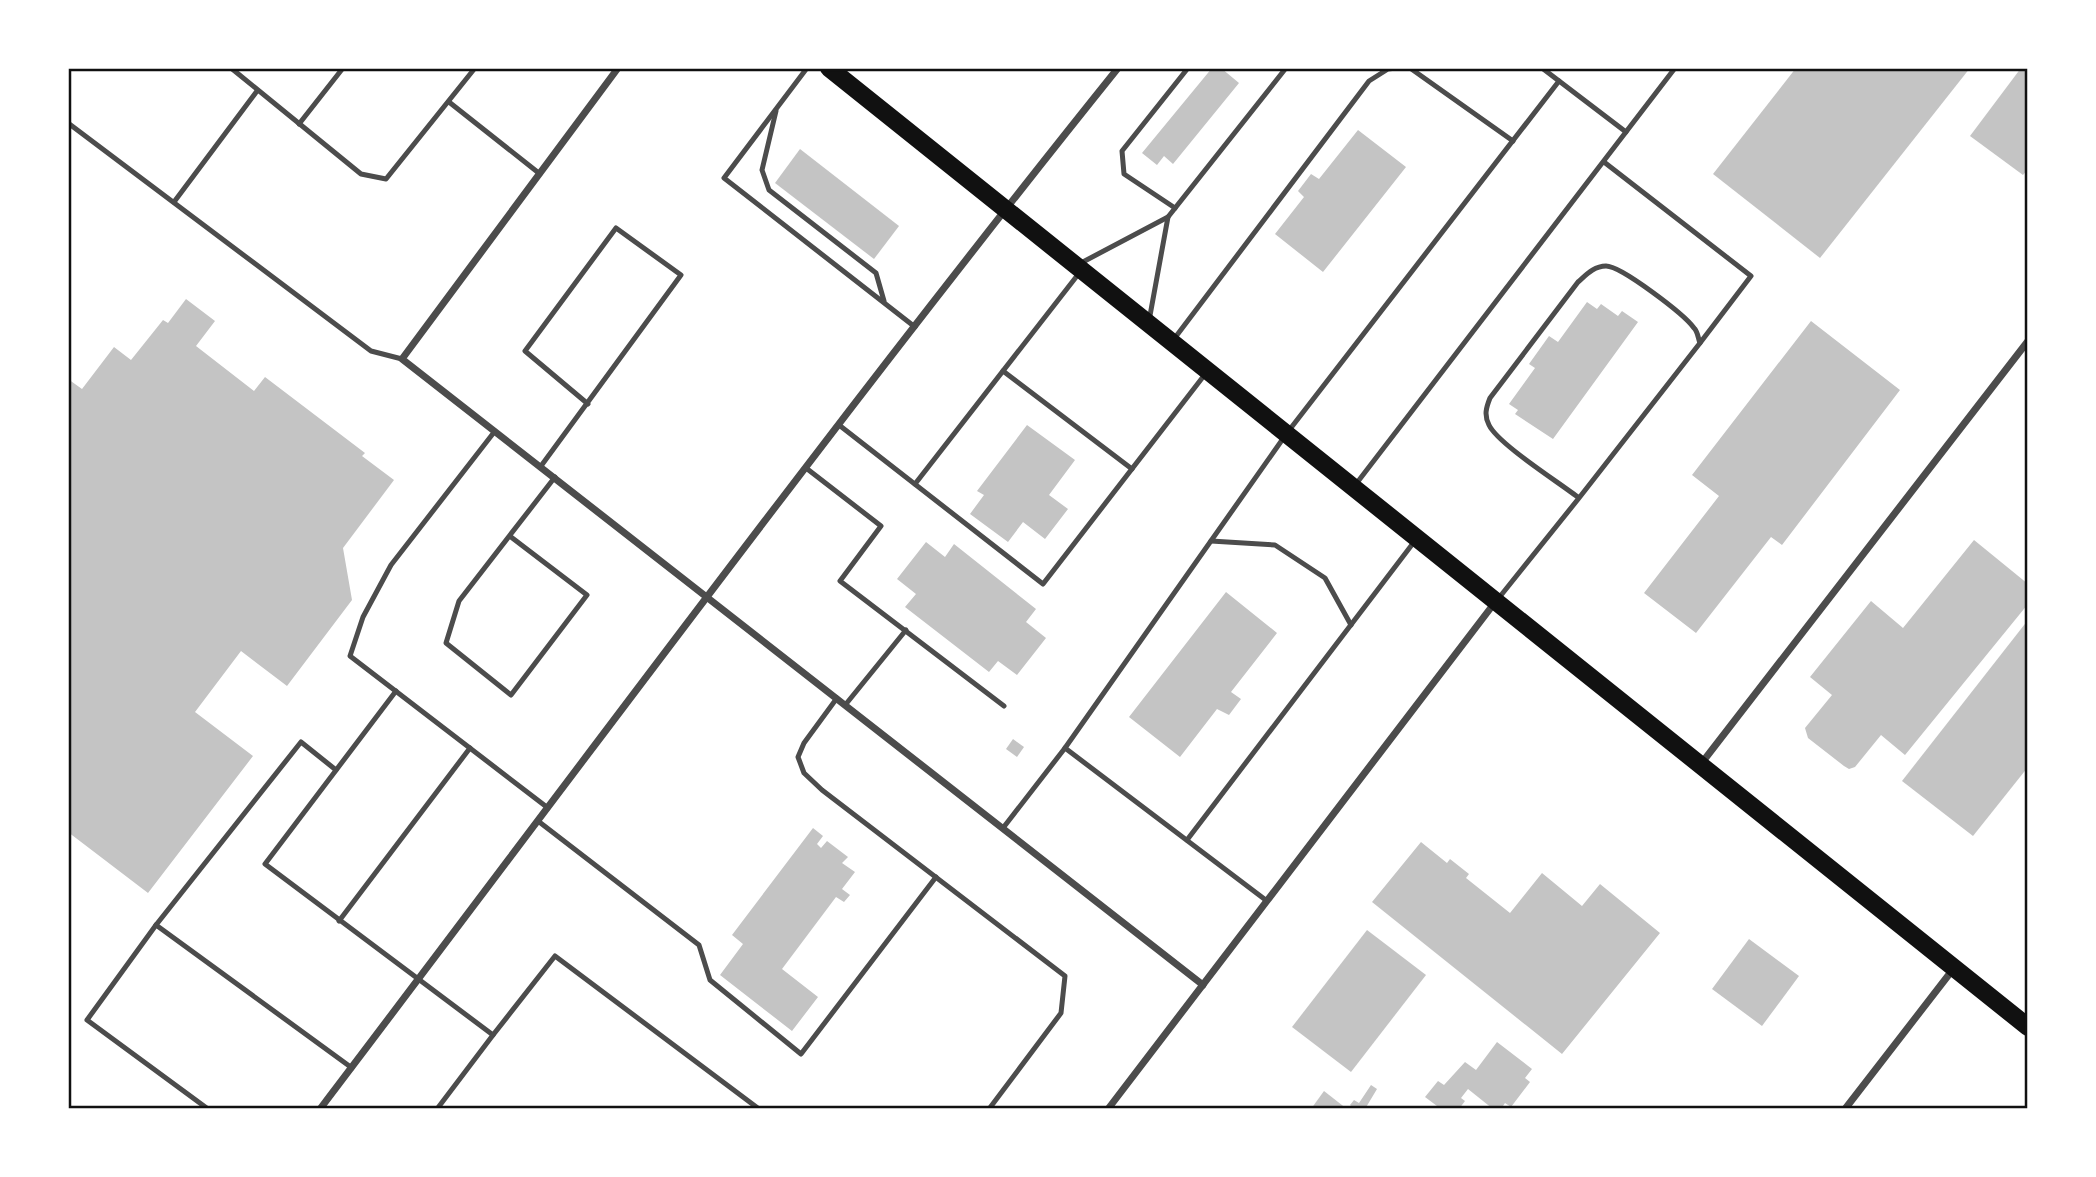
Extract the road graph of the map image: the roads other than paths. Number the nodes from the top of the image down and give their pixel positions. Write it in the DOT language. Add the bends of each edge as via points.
graph roads {
  1 [pos="230,68"];
  2 [pos="343,68"];
  3 [pos="475,68"];
  4 [pos="618,68"];
  5 [pos="807,68"];
  6 [pos="829,68"];
  7 [pos="1118,68"];
  8 [pos="1188,68"];
  9 [pos="1286,68"];
  10 [pos="1396,68"];
  11 [pos="1410,68"];
  12 [pos="1542,68"];
  13 [pos="1675,68"];
  14 [pos="1559,81"];
  15 [pos="257,90"];
  16 [pos="449,102"];
  17 [pos="777,108"];
  18 [pos="68,123"];
  19 [pos="299,124"];
  20 [pos="1626,132"];
  21 [pos="1513,141"];
  22 [pos="1604,162"];
  23 [pos="540,174"];
  24 [pos="174,202"];
  25 [pos="1005,208"];
  26 [pos="1175,208"];
  27 [pos="1168,217"];
  28 [pos="1079,267"];
  29 [pos="884,303"];
  30 [pos="1148,323"];
  31 [pos="915,327"];
  32 [pos="2028,341"];
  33 [pos="1172,342"];
  34 [pos="1700,343"];
  35 [pos="402,359"];
  36 [pos="1208,370"];
  37 [pos="1003,371"];
  38 [pos="588,404"];
  39 [pos="839,425"];
  40 [pos="495,430"];
  41 [pos="1287,433"];
  42 [pos="541,466"];
  43 [pos="806,468"];
  44 [pos="1132,469"];
  45 [pos="555,477"];
  46 [pos="915,484"];
  47 [pos="1354,487"];
  48 [pos="1579,498"];
  49 [pos="511,537"];
  50 [pos="1417,537"];
  51 [pos="1210,541"];
  52 [pos="707,596"];
  53 [pos="1496,601"];
  54 [pos="1350,625"];
  55 [pos="906,630"];
  56 [pos="396,691"];
  57 [pos="837,698"];
  58 [pos="846,704"];
  59 [pos="1004,706"];
  60 [pos="470,748"];
  61 [pos="1065,748"];
  62 [pos="1700,764"];
  63 [pos="336,770"];
  64 [pos="548,807"];
  65 [pos="538,821"];
  66 [pos="1003,828"];
  67 [pos="1187,840"];
  68 [pos="936,877"];
  69 [pos="1267,901"];
  70 [pos="339,921"];
  71 [pos="156,925"];
  72 [pos="1954,968"];
  73 [pos="417,981"];
  74 [pos="1203,985"];
  75 [pos="2028,1027"];
  76 [pos="493,1035"];
  77 [pos="352,1068"];
  78 [pos="208,1109"];
  79 [pos="320,1109"];
  80 [pos="437,1109"];
  81 [pos="759,1109"];
  82 [pos="989,1109"];
  83 [pos="1108,1109"];
  84 [pos="1845,1109"];
  1 -- 15 [label="lane"];
  2 -- 19 [label="lane"];
  3 -- 16 [label="lane"];
  4 -- 23 [label="street"];
  5 -- 17 [label="lane"];
  6 -- 25 [label="main road"];
  7 -- 25 [label="street"];
  8 -- 26 [label="lane" via="1122,151 1124,174"];
  9 -- 26 [label="lane"];
  10 -- 33 [label="lane" via="1369,81"];
  11 -- 21 [label="lane"];
  12 -- 14 [label="lane"];
  13 -- 20 [label="lane"];
  14 -- 20 [label="lane"];
  14 -- 21 [label="lane"];
  15 -- 19 [label="lane"];
  15 -- 24 [label="lane"];
  16 -- 19 [label="lane" via="386,179 361,174"];
  16 -- 23 [label="lane"];
  17 -- 29 [label="lane" via="762,170 769,190 876,273"];
  17 -- 29 [label="lane" via="724,178"];
  18 -- 24 [label="lane"];
  20 -- 22 [label="lane"];
  21 -- 41 [label="lane"];
  22 -- 34 [label="lane" via="1751,276"];
  22 -- 47 [label="lane"];
  23 -- 35 [label="street"];
  24 -- 35 [label="lane" via="371,351"];
  25 -- 28 [label="main road"];
  25 -- 31 [label="street"];
  26 -- 27 [label="lane"];
  27 -- 28 [label="lane"];
  27 -- 30 [label="lane"];
  28 -- 30 [label="main road"];
  28 -- 37 [label="lane"];
  29 -- 31 [label="lane"];
  30 -- 33 [label="main road"];
  31 -- 39 [label="street"];
  32 -- 62 [label="street"];
  33 -- 36 [label="main road"];
  34 -- 48 [label="lane"];
  34 -- 48 [label="lane" via="1685,317 1619,269 1592,269 1578,282 1490,398 1485,412 1501,440"];
  35 -- 40 [label="street"];
  36 -- 41 [label="main road"];
  36 -- 44 [label="lane"];
  37 -- 44 [label="lane"];
  37 -- 46 [label="lane"];
  38 -- 38 [label="lane" via="525,351 616,228 681,275"];
  38 -- 42 [label="lane"];
  39 -- 43 [label="street"];
  39 -- 46 [label="lane"];
  40 -- 42 [label="street"];
  40 -- 56 [label="lane" via="391,565 363,617 350,656"];
  41 -- 47 [label="main road"];
  41 -- 51 [label="lane"];
  42 -- 45 [label="street"];
  43 -- 52 [label="street"];
  43 -- 55 [label="lane" via="881,526 840,581"];
  44 -- 46 [label="lane" via="1043,584"];
  45 -- 49 [label="lane"];
  45 -- 52 [label="street"];
  47 -- 50 [label="main road"];
  48 -- 53 [label="lane"];
  49 -- 49 [label="lane" via="587,595 511,695 446,643 459,601"];
  50 -- 53 [label="main road"];
  50 -- 54 [label="lane"];
  51 -- 54 [label="lane" via="1275,545 1325,578"];
  51 -- 61 [label="lane"];
  52 -- 57 [label="street"];
  52 -- 64 [label="street"];
  53 -- 62 [label="main road"];
  53 -- 69 [label="street"];
  54 -- 67 [label="lane"];
  55 -- 58 [label="lane"];
  55 -- 59 [label="lane"];
  56 -- 60 [label="lane"];
  56 -- 63 [label="lane"];
  57 -- 58 [label="street"];
  57 -- 68 [label="lane" via="804,743 798,757 804,773"];
  58 -- 66 [label="street"];
  60 -- 64 [label="lane"];
  60 -- 70 [label="lane"];
  61 -- 66 [label="lane"];
  61 -- 67 [label="lane"];
  62 -- 72 [label="main road"];
  63 -- 70 [label="lane" via="265,864"];
  63 -- 71 [label="lane" via="301,742"];
  64 -- 65 [label="street"];
  65 -- 68 [label="lane" via="699,945 710,980 802,1054"];
  65 -- 73 [label="street"];
  66 -- 74 [label="street"];
  67 -- 69 [label="lane"];
  68 -- 82 [label="lane" via="1065,976 1061,1013"];
  69 -- 74 [label="street"];
  70 -- 73 [label="lane"];
  71 -- 77 [label="lane"];
  71 -- 78 [label="lane" via="87,1020"];
  72 -- 75 [label="main road"];
  72 -- 84 [label="street"];
  73 -- 76 [label="lane"];
  73 -- 77 [label="street"];
  74 -- 83 [label="street"];
  76 -- 80 [label="lane"];
  76 -- 81 [label="lane" via="555,957"];
  77 -- 79 [label="street"];
}
